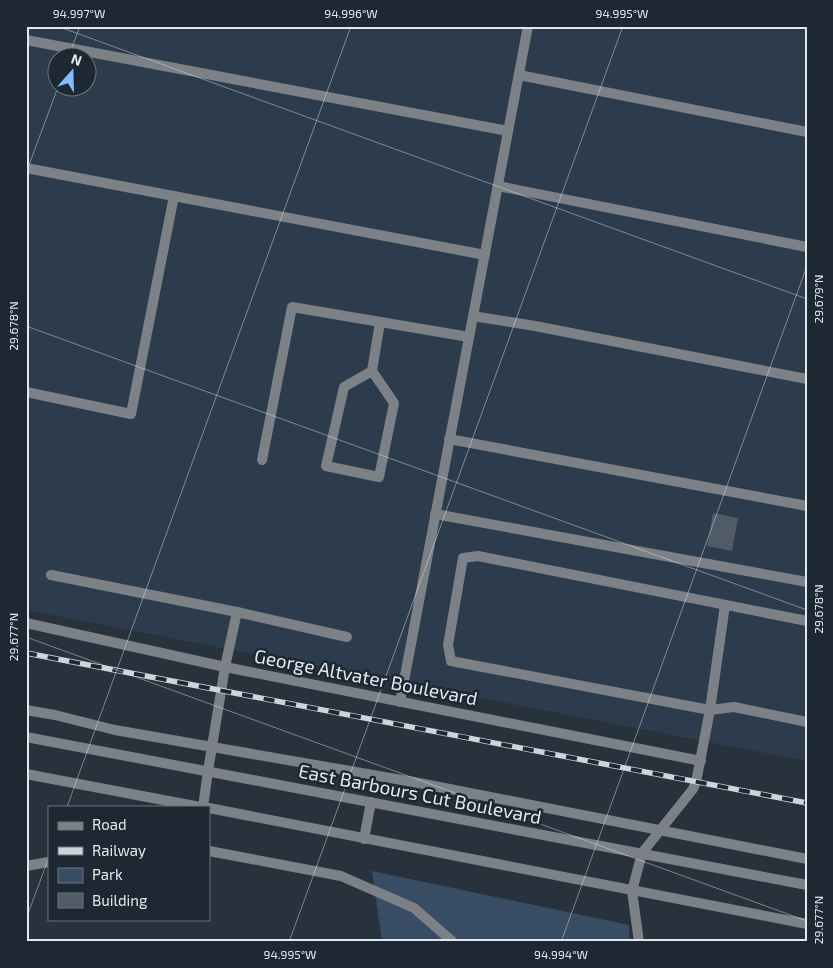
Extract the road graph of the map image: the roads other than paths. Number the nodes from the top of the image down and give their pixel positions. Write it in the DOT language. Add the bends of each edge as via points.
graph roads {
  1 [pos="528,26"];
  2 [pos="26,40"];
  3 [pos="518,75"];
  4 [pos="508,131"];
  5 [pos="807,132"];
  6 [pos="26,168"];
  7 [pos="498,186"];
  8 [pos="174,196"];
  9 [pos="807,247"];
  10 [pos="485,255"];
  11 [pos="473,316"];
  12 [pos="380,322"];
  13 [pos="469,338"];
  14 [pos="372,371"];
  15 [pos="807,378"];
  16 [pos="26,392"];
  17 [pos="450,439"];
  18 [pos="262,460"];
  19 [pos="807,506"];
  20 [pos="435,514"];
  21 [pos="51,575"];
  22 [pos="807,582"];
  23 [pos="725,605"];
  24 [pos="236,612"];
  25 [pos="807,622"];
  26 [pos="26,623"];
  27 [pos="347,637"];
  28 [pos="225,667"];
  29 [pos="400,702"];
  30 [pos="26,710"];
  31 [pos="710,710"];
  32 [pos="807,722"];
  33 [pos="26,737"];
  34 [pos="213,748"];
  35 [pos="701,761"];
  36 [pos="208,771"];
  37 [pos="26,774"];
  38 [pos="371,802"];
  39 [pos="197,806"];
  40 [pos="202,806"];
  41 [pos="210,808"];
  42 [pos="661,830"];
  43 [pos="364,839"];
  44 [pos="210,851"];
  45 [pos="642,853"];
  46 [pos="807,858"];
  47 [pos="48,862"];
  48 [pos="26,866"];
  49 [pos="807,885"];
  50 [pos="632,891"];
  51 [pos="807,924"];
  52 [pos="453,942"];
  53 [pos="639,942"];
  1 -- 3 [label="street"];
  2 -- 4 [label="street"];
  3 -- 4 [label="street"];
  3 -- 5 [label="street"];
  4 -- 7 [label="street"];
  6 -- 8 [label="street"];
  7 -- 9 [label="street"];
  7 -- 10 [label="street"];
  8 -- 10 [label="street"];
  8 -- 16 [label="street" via="131,414"];
  10 -- 11 [label="street"];
  11 -- 13 [label="street"];
  11 -- 15 [label="street"];
  12 -- 13 [label="street"];
  12 -- 14 [label="street"];
  12 -- 18 [label="street" via="292,307"];
  13 -- 17 [label="street"];
  14 -- 14 [label="street" via="344,387 326,466 378,477 394,403"];
  17 -- 19 [label="street"];
  17 -- 20 [label="street"];
  20 -- 22 [label="street"];
  20 -- 29 [label="street"];
  21 -- 24 [label="street"];
  23 -- 25 [label="street"];
  23 -- 31 [label="street"];
  23 -- 31 [label="street" via="478,556 463,558 448,645 451,661"];
  24 -- 27 [label="street"];
  24 -- 28 [label="street"];
  26 -- 28 [label="street, George Altvater Boulevard"];
  28 -- 29 [label="street, George Altvater Boulevard"];
  28 -- 34 [label="street"];
  29 -- 35 [label="street, George Altvater Boulevard"];
  30 -- 34 [label="street"];
  31 -- 32 [label="street" via="734,707"];
  31 -- 35 [label="street"];
  33 -- 36 [label="street, East Barbours Cut Boulevard"];
  34 -- 36 [label="street"];
  34 -- 42 [label="street" via="315,764"];
  35 -- 42 [label="street" via="693,789"];
  36 -- 38 [label="street, East Barbours Cut Boulevard"];
  36 -- 40 [label="street"];
  37 -- 39 [label="street"];
  38 -- 43 [label="street"];
  38 -- 45 [label="street, East Barbours Cut Boulevard"];
  41 -- 43 [label="street"];
  42 -- 45 [label="street"];
  42 -- 46 [label="street"];
  43 -- 50 [label="street"];
  44 -- 52 [label="street" via="341,876 414,908"];
  45 -- 49 [label="street, East Barbours Cut Boulevard"];
  45 -- 50 [label="street"];
  47 -- 48 [label="street"];
  50 -- 51 [label="street"];
  50 -- 53 [label="street"];
}
